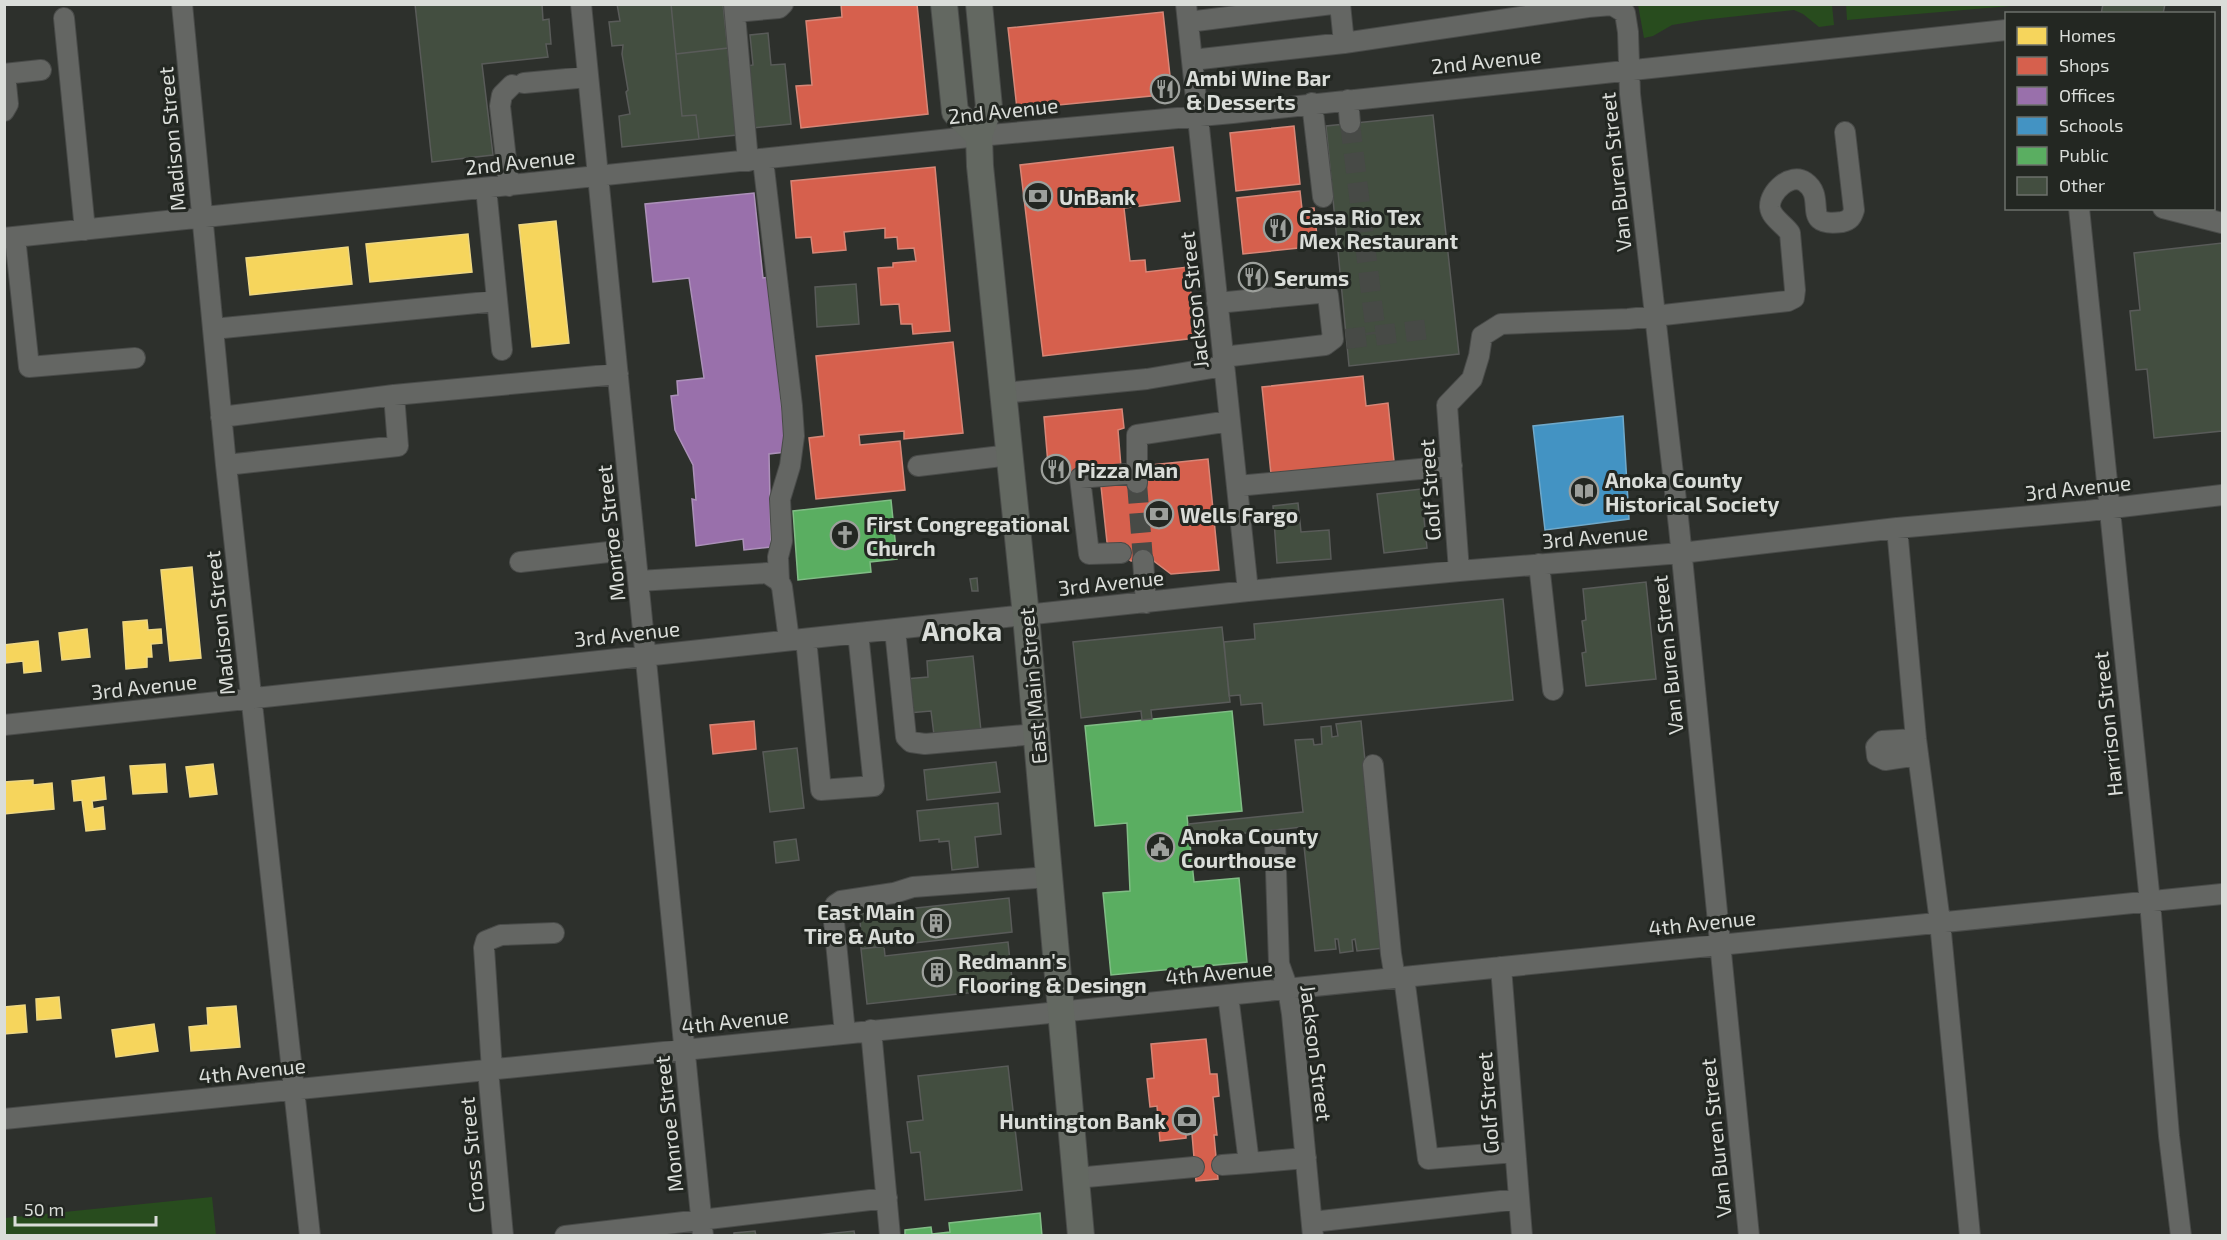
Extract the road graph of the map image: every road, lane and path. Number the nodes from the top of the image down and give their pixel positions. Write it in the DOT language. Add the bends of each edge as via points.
graph roads {
  1 [pos="182,4"];
  2 [pos="581,4"];
  3 [pos="783,4"];
  4 [pos="944,4"];
  5 [pos="979,4"];
  6 [pos="1332,4"];
  7 [pos="1340,4"];
  8 [pos="734,8"];
  9 [pos="1498,12"];
  10 [pos="1187,13"];
  11 [pos="64,18"];
  12 [pos="2005,30"];
  13 [pos="1344,44"];
  14 [pos="1192,60"];
  15 [pos="41,70"];
  16 [pos="1629,70"];
  17 [pos="5,74"];
  18 [pos="588,76"];
  19 [pos="1348,100"];
  20 [pos="1312,103"];
  21 [pos="4,111"];
  22 [pos="1199,116"];
  23 [pos="1350,123"];
  24 [pos="1845,132"];
  25 [pos="979,136"];
  26 [pos="755,160"];
  27 [pos="599,177"];
  28 [pos="509,186"];
  29 [pos="486,188"];
  30 [pos="1323,197"];
  31 [pos="2079,210"];
  32 [pos="2171,210"];
  33 [pos="202,217"];
  34 [pos="2223,223"];
  35 [pos="85,230"];
  36 [pos="10,238"];
  37 [pos="498,301"];
  38 [pos="1217,303"];
  39 [pos="1656,316"];
  40 [pos="213,329"];
  41 [pos="502,350"];
  42 [pos="135,358"];
  43 [pos="1223,362"];
  44 [pos="618,374"];
  45 [pos="1004,393"];
  46 [pos="394,396"];
  47 [pos="221,417"];
  48 [pos="1230,421"];
  49 [pos="1010,455"];
  50 [pos="226,465"];
  51 [pos="918,466"];
  52 [pos="1452,466"];
  53 [pos="1237,486"];
  54 [pos="2223,495"];
  55 [pos="2109,508"];
  56 [pos="1897,528"];
  57 [pos="636,549"];
  58 [pos="1121,553"];
  59 [pos="1681,553"];
  60 [pos="1143,560"];
  61 [pos="520,562"];
  62 [pos="1539,564"];
  63 [pos="1459,571"];
  64 [pos="639,581"];
  65 [pos="779,581"];
  66 [pos="1248,591"];
  67 [pos="1146,603"];
  68 [pos="1026,616"];
  69 [pos="895,630"];
  70 [pos="858,633"];
  71 [pos="797,640"];
  72 [pos="646,655"];
  73 [pos="1553,690"];
  74 [pos="251,699"];
  75 [pos="4,725"];
  76 [pos="1036,734"];
  77 [pos="1917,747"];
  78 [pos="1883,750"];
  79 [pos="1374,765"];
  80 [pos="1275,840"];
  81 [pos="1049,877"];
  82 [pos="2223,894"];
  83 [pos="2150,902"];
  84 [pos="1940,922"];
  85 [pos="554,933"];
  86 [pos="1720,945"];
  87 [pos="1501,967"];
  88 [pos="1400,977"];
  89 [pos="1288,989"];
  90 [pos="1228,995"];
  91 [pos="1061,1012"];
  92 [pos="871,1030"];
  93 [pos="845,1033"];
  94 [pos="685,1049"];
  95 [pos="490,1070"];
  96 [pos="295,1090"];
  97 [pos="4,1119"];
  98 [pos="1515,1152"];
  99 [pos="1306,1158"];
  100 [pos="1249,1163"];
  101 [pos="1222,1166"];
  102 [pos="1194,1167"];
  103 [pos="1076,1178"];
  104 [pos="887,1198"];
  105 [pos="1519,1198"];
  106 [pos="702,1227"];
  107 [pos="1312,1229"];
  108 [pos="310,1236"];
  109 [pos="503,1236"];
  110 [pos="565,1236"];
  111 [pos="890,1236"];
  112 [pos="1081,1236"];
  113 [pos="1522,1236"];
  114 [pos="1749,1236"];
  115 [pos="1970,1236"];
  116 [pos="2181,1236"];
  1 -- 33 [label="street, Madison Street"];
  2 -- 18 [label="street, Monroe Street"];
  3 -- 8 [label="street" via="779,8"];
  4 -- 25 [label="main road" via="955,112"];
  5 -- 25 [label="main road, East Main Street" via="989,107"];
  6 -- 10 [label="street"];
  7 -- 13 [label="street"];
  8 -- 26 [label="street"];
  9 -- 13 [label="street"];
  9 -- 16 [label="street, Van Buren Street" via="1612,5 1625,13"];
  10 -- 14 [label="street, Jackson Street"];
  11 -- 35 [label="street"];
  12 -- 16 [label="street, 2nd Avenue"];
  13 -- 14 [label="street"];
  14 -- 22 [label="street, Jackson Street"];
  15 -- 17 [label="street"];
  16 -- 19 [label="street, 2nd Avenue"];
  16 -- 39 [label="street, Van Buren Street"];
  17 -- 21 [label="street" via="8,104"];
  18 -- 27 [label="street, Monroe Street"];
  18 -- 28 [label="street" via="518,84 502,95"];
  19 -- 20 [label="street, 2nd Avenue"];
  19 -- 23 [label="street"];
  20 -- 22 [label="street, 2nd Avenue"];
  20 -- 30 [label="street"];
  22 -- 25 [label="street, 2nd Avenue"];
  22 -- 38 [label="street, Jackson Street"];
  24 -- 39 [label="street" via="1854,210 1848,221 1822,222 1813,190 1795,178 1787,181 1771,199 1774,218 1790,233 1794,298"];
  25 -- 26 [label="street, 2nd Avenue"];
  25 -- 45 [label="main road, East Main Street"];
  26 -- 27 [label="street, 2nd Avenue"];
  26 -- 65 [label="street" via="794,436 780,499"];
  27 -- 28 [label="street, 2nd Avenue"];
  27 -- 44 [label="street, Monroe Street"];
  28 -- 29 [label="street, 2nd Avenue"];
  29 -- 33 [label="street, 2nd Avenue"];
  29 -- 37 [label="street"];
  31 -- 55 [label="street, Harrison Street"];
  32 -- 34 [label="street"];
  33 -- 35 [label="street, 2nd Avenue"];
  33 -- 40 [label="street, Madison Street"];
  35 -- 36 [label="street, 2nd Avenue"];
  36 -- 42 [label="street" via="29,367"];
  37 -- 40 [label="street"];
  37 -- 41 [label="street"];
  38 -- 43 [label="street, Jackson Street"];
  38 -- 43 [label="street" via="1328,295 1340,339"];
  39 -- 52 [label="street, Golf Street" via="1501,324 1482,336 1472,379 1447,405"];
  39 -- 59 [label="street, Van Buren Street"];
  40 -- 47 [label="street, Madison Street"];
  43 -- 45 [label="street" via="1147,380"];
  43 -- 48 [label="street, Jackson Street"];
  44 -- 46 [label="street"];
  44 -- 57 [label="street, Monroe Street"];
  45 -- 49 [label="main road, East Main Street"];
  46 -- 47 [label="street"];
  46 -- 50 [label="street" via="398,446"];
  47 -- 50 [label="street, Madison Street"];
  48 -- 53 [label="street, Jackson Street"];
  48 -- 58 [label="street" via="1137,435 1137,478 1080,478 1089,554"];
  49 -- 51 [label="street"];
  49 -- 68 [label="main road, East Main Street"];
  50 -- 74 [label="street, Madison Street"];
  52 -- 53 [label="street"];
  52 -- 63 [label="street, Golf Street"];
  53 -- 66 [label="street, Jackson Street"];
  54 -- 55 [label="street, 3rd Avenue"];
  55 -- 56 [label="street, 3rd Avenue"];
  55 -- 83 [label="street, Harrison Street"];
  56 -- 59 [label="street, 3rd Avenue"];
  56 -- 77 [label="street"];
  57 -- 61 [label="street"];
  57 -- 64 [label="street, Monroe Street"];
  59 -- 62 [label="street, 3rd Avenue"];
  59 -- 86 [label="street, Van Buren Street"];
  60 -- 67 [label="street"];
  62 -- 63 [label="street, 3rd Avenue"];
  62 -- 73 [label="street"];
  63 -- 66 [label="street, 3rd Avenue"];
  64 -- 65 [label="street" via="767,573"];
  64 -- 72 [label="street, Monroe Street"];
  65 -- 71 [label="street"];
  66 -- 67 [label="street, 3rd Avenue"];
  67 -- 68 [label="street, 3rd Avenue"];
  68 -- 69 [label="street, 3rd Avenue"];
  68 -- 76 [label="main road, East Main Street"];
  69 -- 70 [label="street, 3rd Avenue"];
  69 -- 76 [label="street" via="906,737 911,742"];
  70 -- 71 [label="street, 3rd Avenue"];
  70 -- 71 [label="street" via="874,786 821,790"];
  71 -- 72 [label="street, 3rd Avenue"];
  72 -- 74 [label="street, 3rd Avenue"];
  72 -- 94 [label="street, Monroe Street"];
  74 -- 75 [label="street, 3rd Avenue"];
  74 -- 96 [label="street, Madison Street"];
  76 -- 81 [label="main road, East Main Street"];
  77 -- 78 [label="street"];
  77 -- 84 [label="street"];
  79 -- 88 [label="street" via="1391,954"];
  80 -- 89 [label="street, Jackson Street" via="1279,964"];
  81 -- 91 [label="main road, East Main Street"];
  81 -- 93 [label="street" via="913,887 835,905"];
  82 -- 83 [label="street, 4th Avenue"];
  83 -- 84 [label="street, 4th Avenue"];
  83 -- 116 [label="street, Harrison Street"];
  84 -- 86 [label="street, 4th Avenue"];
  84 -- 115 [label="street"];
  85 -- 95 [label="street, Cross Street" via="501,935 486,941"];
  86 -- 87 [label="street, 4th Avenue"];
  86 -- 114 [label="street, Van Buren Street"];
  87 -- 88 [label="street, 4th Avenue"];
  87 -- 98 [label="street, Golf Street"];
  88 -- 89 [label="street, 4th Avenue"];
  88 -- 98 [label="street" via="1428,1159"];
  89 -- 90 [label="street, 4th Avenue"];
  89 -- 99 [label="street, Jackson Street"];
  90 -- 91 [label="street, 4th Avenue"];
  90 -- 100 [label="street"];
  91 -- 92 [label="street, 4th Avenue"];
  91 -- 103 [label="main road, East Main Street"];
  92 -- 93 [label="street, 4th Avenue"];
  92 -- 104 [label="street"];
  93 -- 94 [label="street, 4th Avenue"];
  94 -- 95 [label="street, 4th Avenue"];
  94 -- 106 [label="street, Monroe Street"];
  95 -- 96 [label="street, 4th Avenue"];
  95 -- 109 [label="street, Cross Street"];
  96 -- 97 [label="street, 4th Avenue"];
  96 -- 108 [label="street, Madison Street"];
  98 -- 105 [label="street, Golf Street"];
  99 -- 100 [label="street"];
  99 -- 107 [label="street, Jackson Street"];
  100 -- 101 [label="street"];
  102 -- 103 [label="street"];
  103 -- 112 [label="main road, East Main Street"];
  104 -- 106 [label="street"];
  104 -- 111 [label="street"];
  105 -- 107 [label="street"];
  105 -- 113 [label="street, Golf Street"];
  106 -- 110 [label="street"];
}
